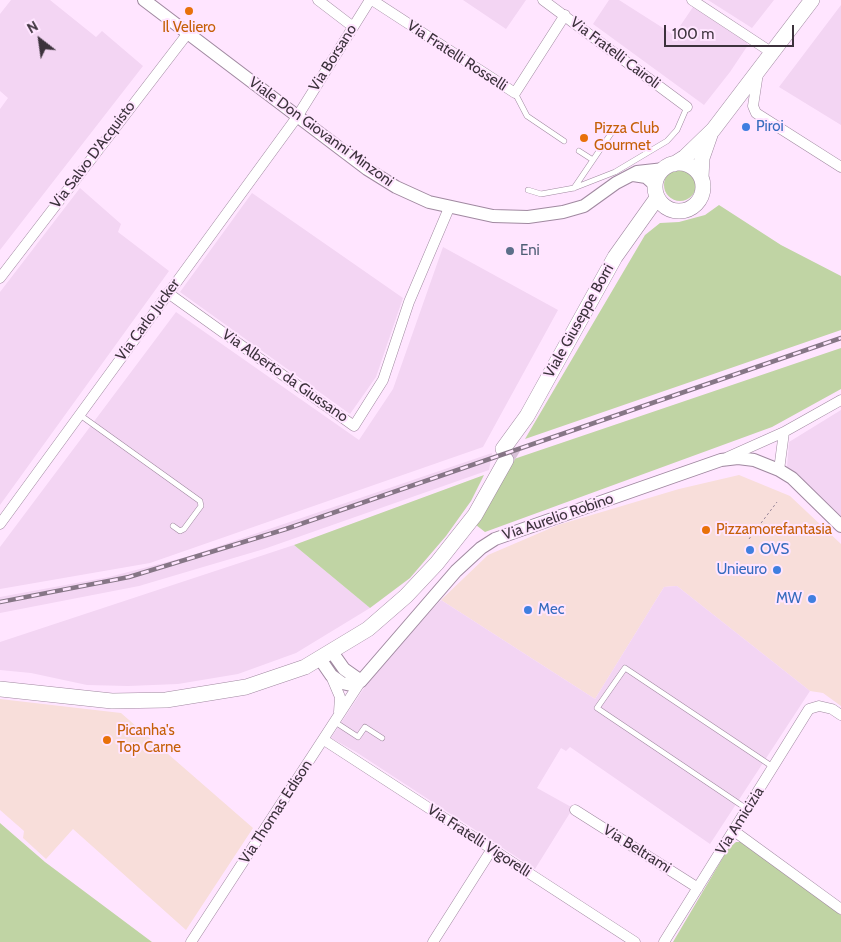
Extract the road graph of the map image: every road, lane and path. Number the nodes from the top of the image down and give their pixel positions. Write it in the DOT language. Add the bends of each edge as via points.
graph roads {
  1 [pos="144,0"];
  2 [pos="318,0"];
  3 [pos="371,0"];
  4 [pos="543,0"];
  5 [pos="692,0"];
  6 [pos="808,1"];
  7 [pos="565,15"];
  8 [pos="352,26"];
  9 [pos="188,33"];
  10 [pos="771,52"];
  11 [pos="758,68"];
  12 [pos="515,93"];
  13 [pos="687,107"];
  14 [pos="297,117"];
  15 [pos="614,129"];
  16 [pos="712,130"];
  17 [pos="564,141"];
  18 [pos="579,151"];
  19 [pos="593,160"];
  20 [pos="634,162"];
  21 [pos="663,167"];
  22 [pos="841,167"];
  23 [pos="628,176"];
  24 [pos="701,177"];
  25 [pos="574,188"];
  26 [pos="528,190"];
  27 [pos="656,192"];
  28 [pos="449,208"];
  29 [pos="669,210"];
  30 [pos="636,230"];
  31 [pos="0,278"];
  32 [pos="168,293"];
  33 [pos="841,400"];
  34 [pos="80,415"];
  35 [pos="784,432"];
  36 [pos="721,460"];
  37 [pos="779,470"];
  38 [pos="777,502"];
  39 [pos="0,524"];
  40 [pos="173,526"];
  41 [pos="841,526"];
  42 [pos="749,539"];
  43 [pos="326,656"];
  44 [pos="331,675"];
  45 [pos="361,681"];
  46 [pos="0,683"];
  47 [pos="0,689"];
  48 [pos="97,699"];
  49 [pos="841,715"];
  50 [pos="336,718"];
  51 [pos="382,738"];
  52 [pos="324,740"];
  53 [pos="773,767"];
  54 [pos="748,809"];
  55 [pos="575,810"];
  56 [pos="734,831"];
  57 [pos="492,849"];
  58 [pos="698,888"];
  59 [pos="841,909"];
  60 [pos="191,942"];
  61 [pos="433,942"];
  62 [pos="635,942"];
  63 [pos="664,942"];
  1 -- 9 [label="street, Viale Don Giovanni Minzoni"];
  2 -- 8 [label="street"];
  3 -- 8 [label="street, Via Borsano"];
  3 -- 12 [label="street, Via Fratelli Rosselli"];
  4 -- 7 [label="street, Via Fratelli Cairoli"];
  5 -- 10 [label="street"];
  6 -- 10 [label="main road, Viale Don Giovanni Minzoni"];
  7 -- 12 [label="street, Via Fratelli Rosselli"];
  7 -- 13 [label="street, Via Fratelli Cairoli"];
  8 -- 14 [label="street, Via Borsano"];
  9 -- 14 [label="street, Viale Don Giovanni Minzoni"];
  9 -- 31 [label="street, Via Salvo D'Acquisto"];
  10 -- 11 [label="main road, Viale Don Giovanni Minzoni"];
  11 -- 16 [label="main road, Viale Don Giovanni Minzoni"];
  11 -- 22 [label="street" via="753,106 756,113"];
  12 -- 17 [label="lane" via="527,116"];
  13 -- 20 [label="lane" via="667,141"];
  14 -- 28 [label="street, Viale Don Giovanni Minzoni" via="396,187"];
  14 -- 32 [label="street, Via Carlo Jucker"];
  15 -- 19 [label="lane"];
  16 -- 21 [label="main road, Viale Don Giovanni Minzoni" via="685,157"];
  16 -- 24 [label="main road, Viale Don Giovanni Minzoni" via="702,158"];
  18 -- 19 [label="lane"];
  19 -- 25 [label="lane"];
  20 -- 21 [label="lane"];
  20 -- 25 [label="lane"];
  21 -- 23 [label="street, Viale Don Giovanni Minzoni"];
  21 -- 24 [label="main road" via="690,166"];
  21 -- 27 [label="main road" via="657,178"];
  23 -- 27 [label="street" via="646,178"];
  23 -- 28 [label="street, Viale Don Giovanni Minzoni" via="584,206 563,212 528,217 493,216"];
  24 -- 29 [label="main road" via="703,194 693,207 686,211"];
  25 -- 26 [label="lane" via="541,194"];
  27 -- 29 [label="main road"];
  27 -- 30 [label="main road, Viale Giuseppe Borri"];
  28 -- 32 [label="street, Via Alberto da Giussano" via="409,302 383,380 354,426"];
  29 -- 30 [label="main road, Viale Giuseppe Borri"];
  30 -- 43 [label="main road, Viale Giuseppe Borri" via="615,257 505,454 476,514 437,563 396,605 368,629"];
  32 -- 34 [label="street, Via Carlo Jucker"];
  33 -- 35 [label="street, Via Aurelio Robino"];
  34 -- 39 [label="street, Via Carlo Jucker"];
  34 -- 40 [label="lane" via="200,501 201,506 184,529 180,531"];
  35 -- 36 [label="street, Via Aurelio Robino"];
  35 -- 37 [label="street"];
  36 -- 37 [label="street, Via Aurelio Robino" via="754,460"];
  36 -- 45 [label="street, Via Aurelio Robino" via="495,539 456,571"];
  37 -- 41 [label="street, Via Aurelio Robino" via="792,478"];
  38 -- 42 [label="path"];
  43 -- 44 [label="street"];
  43 -- 45 [label="street"];
  43 -- 48 [label="main road, Viale Giuseppe Borri" via="266,682 209,695 144,702"];
  44 -- 45 [label="street" via="351,686"];
  44 -- 50 [label="street" via="340,698"];
  45 -- 50 [label="street, Via Thomas Edison"];
  46 -- 48 [label="main road, Viale Giuseppe Borri" via="68,691"];
  47 -- 48 [label="main road, Viale Giuseppe Borri"];
  49 -- 53 [label="street, Via Amicizia" via="819,706 809,709"];
  50 -- 51 [label="lane" via="358,737 365,727"];
  50 -- 52 [label="street, Via Thomas Edison"];
  52 -- 57 [label="street, Via Fratelli Vigorelli"];
  52 -- 60 [label="street, Via Thomas Edison"];
  53 -- 54 [label="street, Via Amicizia"];
  53 -- 54 [label="lane" via="625,668 597,708"];
  54 -- 56 [label="street, Via Amicizia"];
  55 -- 58 [label="street, Via Beltrami"];
  56 -- 58 [label="street, Via Amicizia"];
  56 -- 59 [label="street"];
  57 -- 61 [label="street"];
  57 -- 62 [label="street, Via Fratelli Vigorelli"];
  58 -- 63 [label="street, Via Amicizia"];
}
